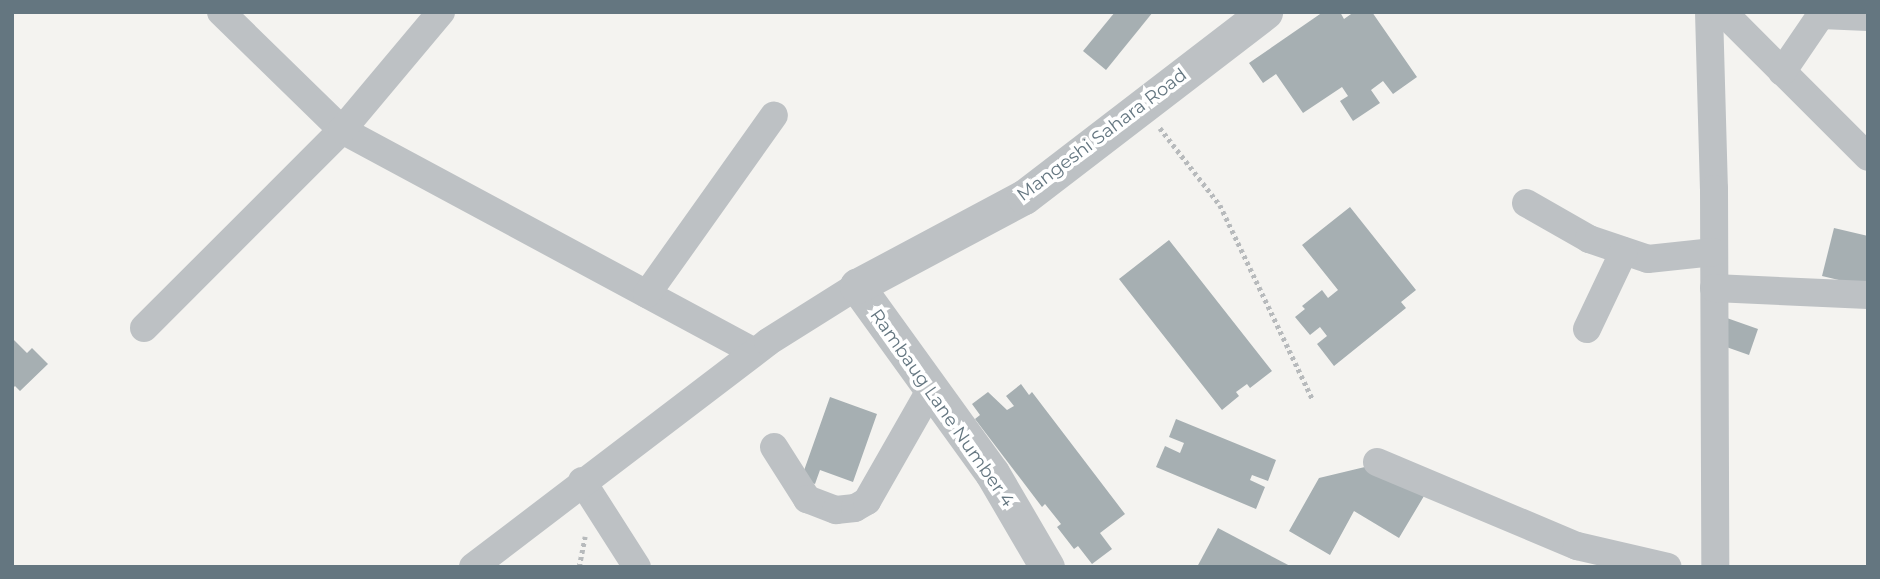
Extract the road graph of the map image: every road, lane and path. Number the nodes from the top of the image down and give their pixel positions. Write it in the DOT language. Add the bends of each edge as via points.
graph roads {
  1 [pos="221,12"];
  2 [pos="441,12"];
  3 [pos="1265,12"];
  4 [pos="1709,12"];
  5 [pos="1723,12"];
  6 [pos="1822,14"];
  7 [pos="1868,17"];
  8 [pos="1782,72"];
  9 [pos="1143,105"];
  10 [pos="774,115"];
  11 [pos="342,130"];
  12 [pos="1868,157"];
  13 [pos="1526,203"];
  14 [pos="1624,251"];
  15 [pos="1714,252"];
  16 [pos="857,286"];
  17 [pos="1714,288"];
  18 [pos="647,294"];
  19 [pos="1868,295"];
  20 [pos="144,328"];
  21 [pos="1587,329"];
  22 [pos="754,352"];
  23 [pos="931,389"];
  24 [pos="1312,400"];
  25 [pos="774,447"];
  26 [pos="1377,462"];
  27 [pos="582,481"];
  28 [pos="473,567"];
  29 [pos="637,567"];
  30 [pos="1047,567"];
  31 [pos="1668,567"];
  32 [pos="1715,567"];
  1 -- 11 [label="street"];
  2 -- 11 [label="street"];
  3 -- 9 [label="street, Mangeshi Sahara Road"];
  4 -- 15 [label="street"];
  5 -- 8 [label="street"];
  6 -- 7 [label="street"];
  6 -- 8 [label="street"];
  8 -- 12 [label="street"];
  9 -- 16 [label="street, Mangeshi Sahara Road" via="1024,197"];
  9 -- 24 [label="path" via="1220,205"];
  10 -- 18 [label="street"];
  11 -- 18 [label="street"];
  11 -- 20 [label="street"];
  13 -- 14 [label="street" via="1589,239"];
  14 -- 15 [label="street" via="1648,259"];
  14 -- 21 [label="street"];
  15 -- 17 [label="street"];
  16 -- 22 [label="street"];
  16 -- 23 [label="street, Rambaug Lane Number 4"];
  17 -- 19 [label="street"];
  17 -- 32 [label="street"];
  18 -- 22 [label="street"];
  22 -- 27 [label="street"];
  23 -- 25 [label="street" via="867,500 855,508 836,510 807,499"];
  23 -- 30 [label="street, Rambaug Lane Number 4" via="992,473"];
  26 -- 31 [label="street" via="1577,546"];
  27 -- 28 [label="street"];
  27 -- 29 [label="street"];
}
